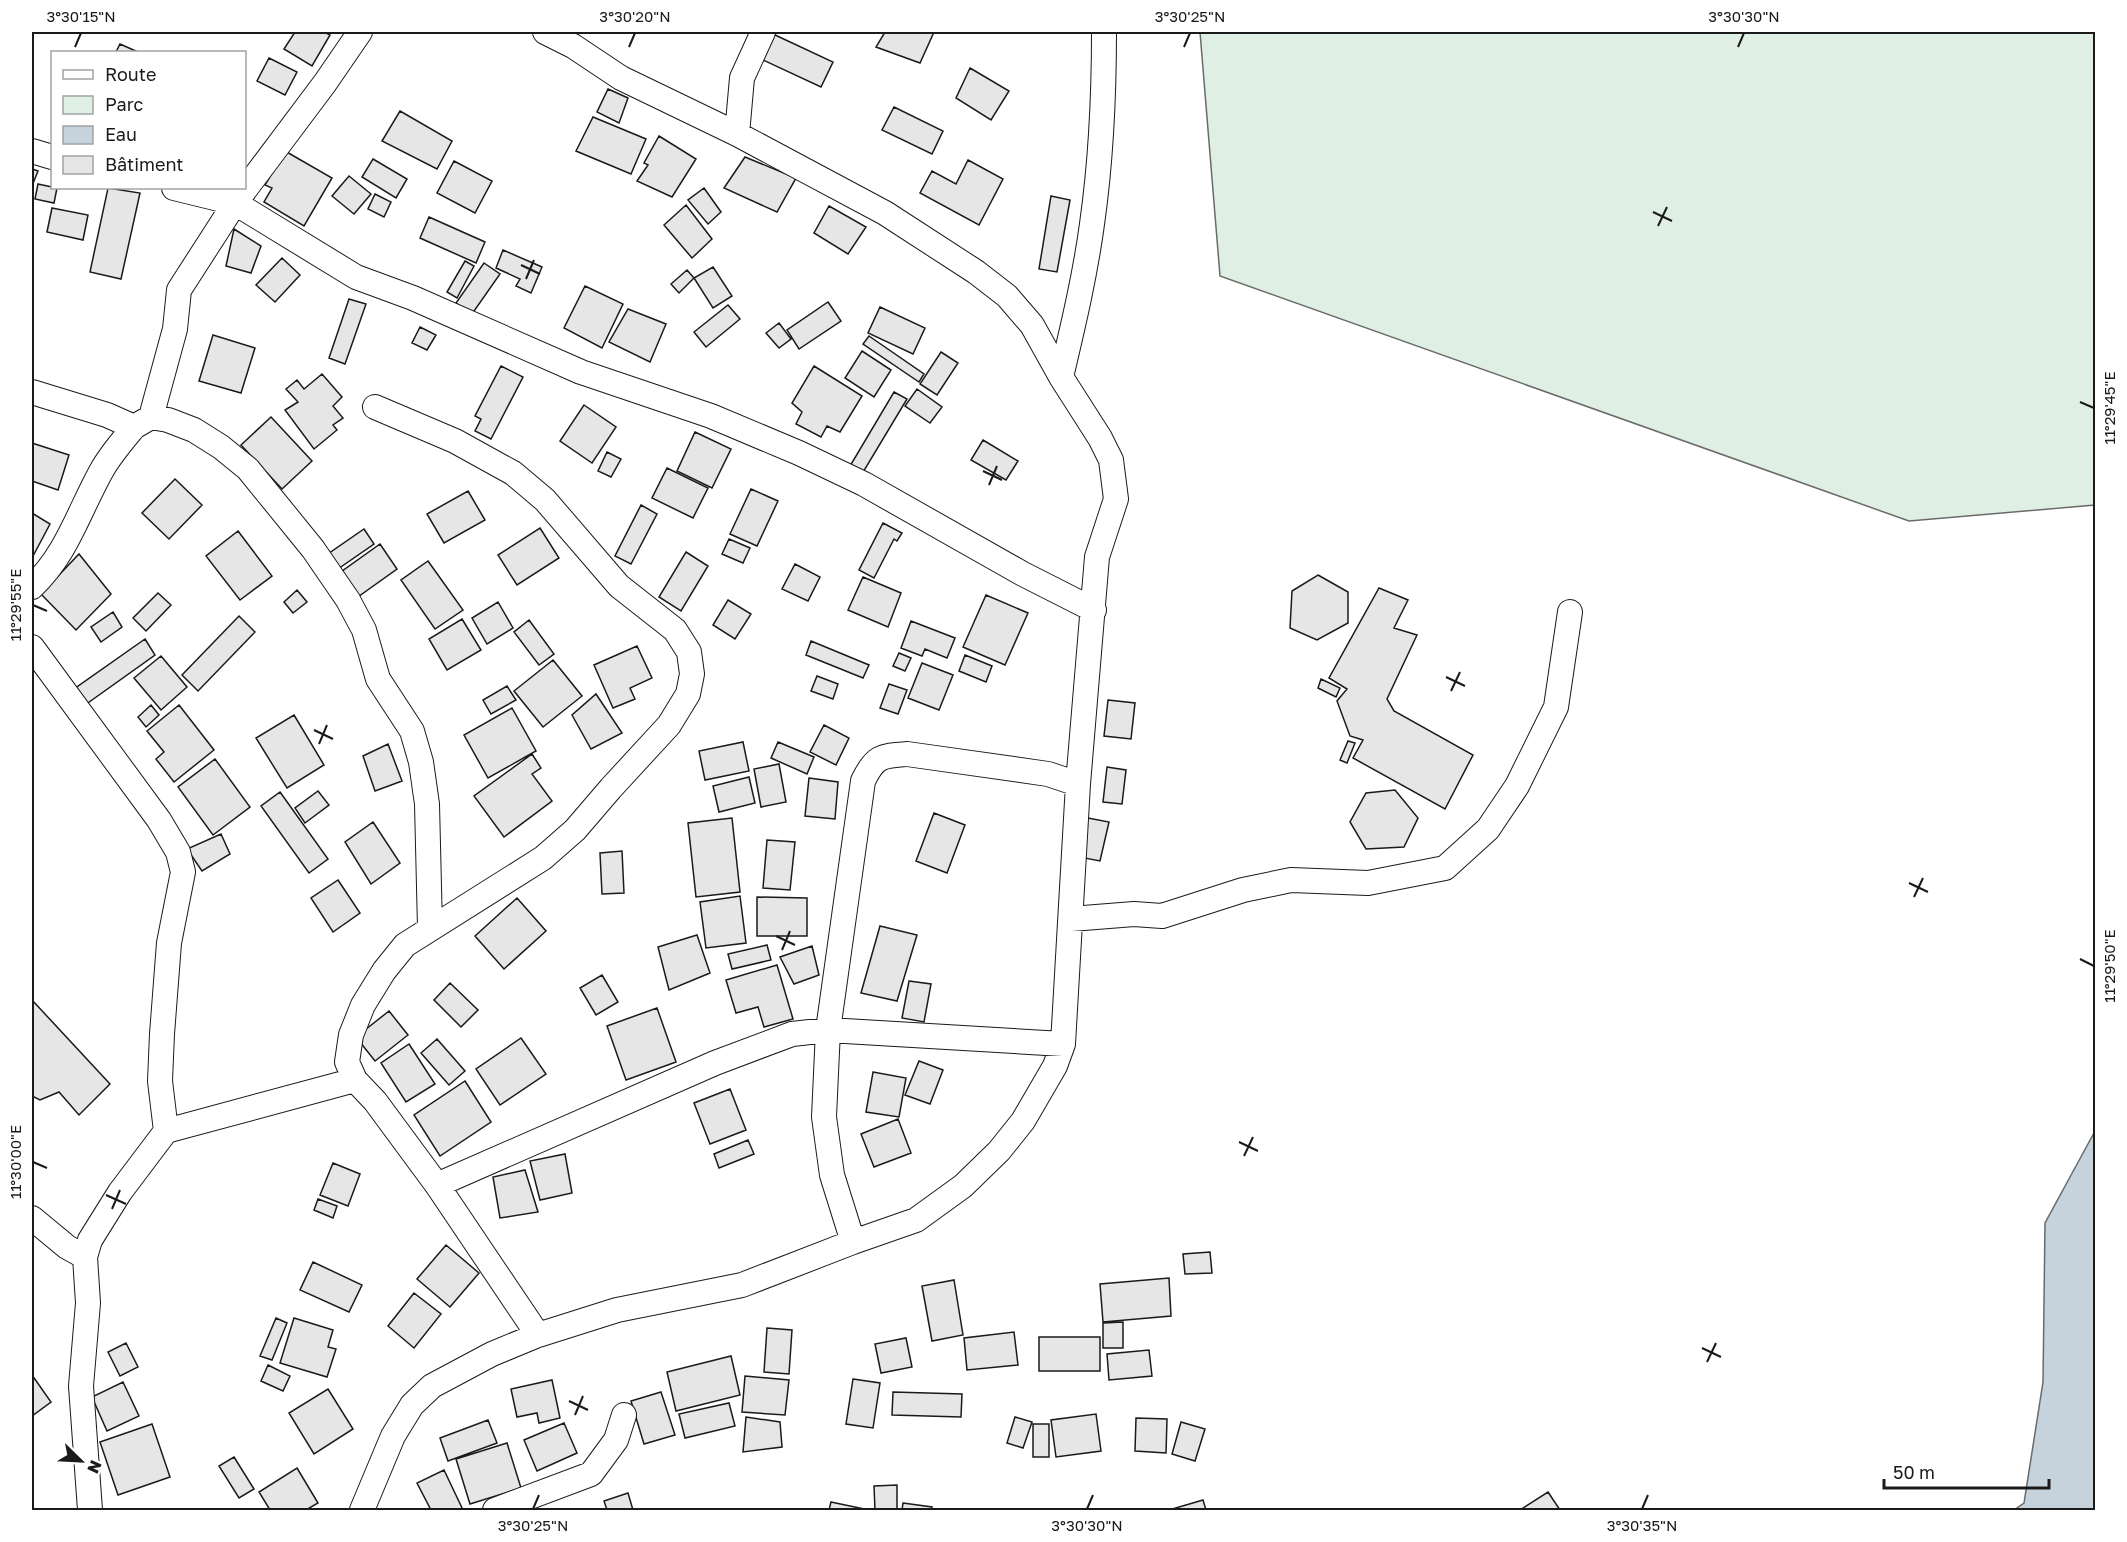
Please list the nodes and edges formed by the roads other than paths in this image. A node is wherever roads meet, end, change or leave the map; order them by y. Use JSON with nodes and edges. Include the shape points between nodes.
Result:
{"nodes":[{"id":1,"x":360,"y":32,"type":"edge"},
{"id":2,"x":545,"y":32,"type":"edge"},
{"id":3,"x":764,"y":32,"type":"edge"},
{"id":4,"x":1104,"y":32,"type":"edge"},
{"id":5,"x":574,"y":39,"type":"edge"},
{"id":6,"x":737,"y":134,"type":"junction"},
{"id":7,"x":32,"y":151,"type":"edge"},
{"id":8,"x":51,"y":157,"type":"edge"},
{"id":9,"x":246,"y":188,"type":"edge"},
{"id":10,"x":178,"y":189,"type":"edge"},
{"id":11,"x":246,"y":189,"type":"edge"},
{"id":12,"x":235,"y":203,"type":"junction"},
{"id":13,"x":1061,"y":377,"type":"junction"},
{"id":14,"x":32,"y":392,"type":"edge"},
{"id":15,"x":375,"y":407,"type":"dead end"},
{"id":16,"x":143,"y":422,"type":"junction"},
{"id":17,"x":32,"y":586,"type":"edge"},
{"id":18,"x":1095,"y":610,"type":"junction"},
{"id":19,"x":1570,"y":612,"type":"dead end"},
{"id":20,"x":32,"y":647,"type":"edge"},
{"id":21,"x":1078,"y":784,"type":"junction"},
{"id":22,"x":1071,"y":919,"type":"junction"},
{"id":23,"x":430,"y":928,"type":"junction"},
{"id":24,"x":828,"y":1030,"type":"junction"},
{"id":25,"x":1063,"y":1044,"type":"junction"},
{"id":26,"x":355,"y":1080,"type":"junction"},
{"id":27,"x":166,"y":1131,"type":"junction"},
{"id":28,"x":437,"y":1185,"type":"junction"},
{"id":29,"x":32,"y":1218,"type":"edge"},
{"id":30,"x":853,"y":1242,"type":"junction"},
{"id":31,"x":85,"y":1257,"type":"junction"},
{"id":32,"x":538,"y":1335,"type":"junction"},
{"id":33,"x":624,"y":1415,"type":"dead end"},
{"id":34,"x":90,"y":1510,"type":"edge"},
{"id":35,"x":362,"y":1510,"type":"edge"},
{"id":36,"x":495,"y":1510,"type":"edge"}],
"edges":[{"from":1,"to":9,"type":"street"},
{"from":2,"to":5,"type":"street"},
{"from":3,"to":6,"type":"street","via":[[742,78]]},
{"from":4,"to":13,"type":"street","via":[[1104,88],[1092,223]]},
{"from":5,"to":6,"type":"street","via":[[621,78]]},
{"from":6,"to":13,"type":"street","via":[[885,213],[984,278],[1007,296],[1032,325]]},
{"from":7,"to":8,"type":"street"},
{"from":10,"to":12,"type":"street"},
{"from":11,"to":12,"type":"street"},
{"from":12,"to":16,"type":"street","via":[[179,290],[175,329]]},
{"from":12,"to":18,"type":"street","via":[[356,277],[581,372],[711,416],[799,453],[864,484]]},
{"from":13,"to":18,"type":"street","via":[[1111,460],[1116,499],[1097,558]]},
{"from":14,"to":16,"type":"street"},
{"from":15,"to":23,"type":"street","via":[[456,441],[513,473],[545,500],[619,586],[675,630],[689,652],[692,674],[688,694],[669,725],[575,830],[543,858]]},
{"from":16,"to":17,"type":"street","via":[[103,469],[66,544],[48,572]]},
{"from":16,"to":23,"type":"street","via":[[168,420],[194,430],[248,469],[313,549],[348,600],[364,630],[378,679],[412,731],[421,762],[427,804]]},
{"from":18,"to":21,"type":"street"},
{"from":19,"to":22,"type":"street","via":[[1556,707],[1522,776],[1488,829],[1445,868],[1368,882],[1291,880],[1243,890],[1161,916]]},
{"from":20,"to":27,"type":"street","via":[[159,820],[181,862],[183,872],[170,944],[162,1034],[160,1081]]},
{"from":21,"to":22,"type":"street"},
{"from":21,"to":24,"type":"street","via":[[1048,774],[907,754],[871,763],[863,781]]},
{"from":22,"to":25,"type":"street"},
{"from":23,"to":26,"type":"street","via":[[405,945],[363,1005],[351,1035],[347,1062]]},
{"from":24,"to":25,"type":"street"},
{"from":24,"to":28,"type":"street","via":[[792,1035],[715,1063]]},
{"from":24,"to":30,"type":"street","via":[[824,1117],[832,1175]]},
{"from":25,"to":30,"type":"street","via":[[1023,1121],[963,1186],[916,1220]]},
{"from":26,"to":27,"type":"street"},
{"from":26,"to":28,"type":"street"},
{"from":27,"to":31,"type":"street","via":[[120,1192],[90,1240]]},
{"from":28,"to":32,"type":"street"},
{"from":29,"to":31,"type":"street"},
{"from":30,"to":32,"type":"street","via":[[742,1286],[617,1310]]},
{"from":31,"to":34,"type":"street","via":[[88,1303],[81,1386]]},
{"from":32,"to":35,"type":"street","via":[[432,1386],[412,1405],[393,1436]]},
{"from":33,"to":36,"type":"street","via":[[616,1440],[591,1474]]}]}
